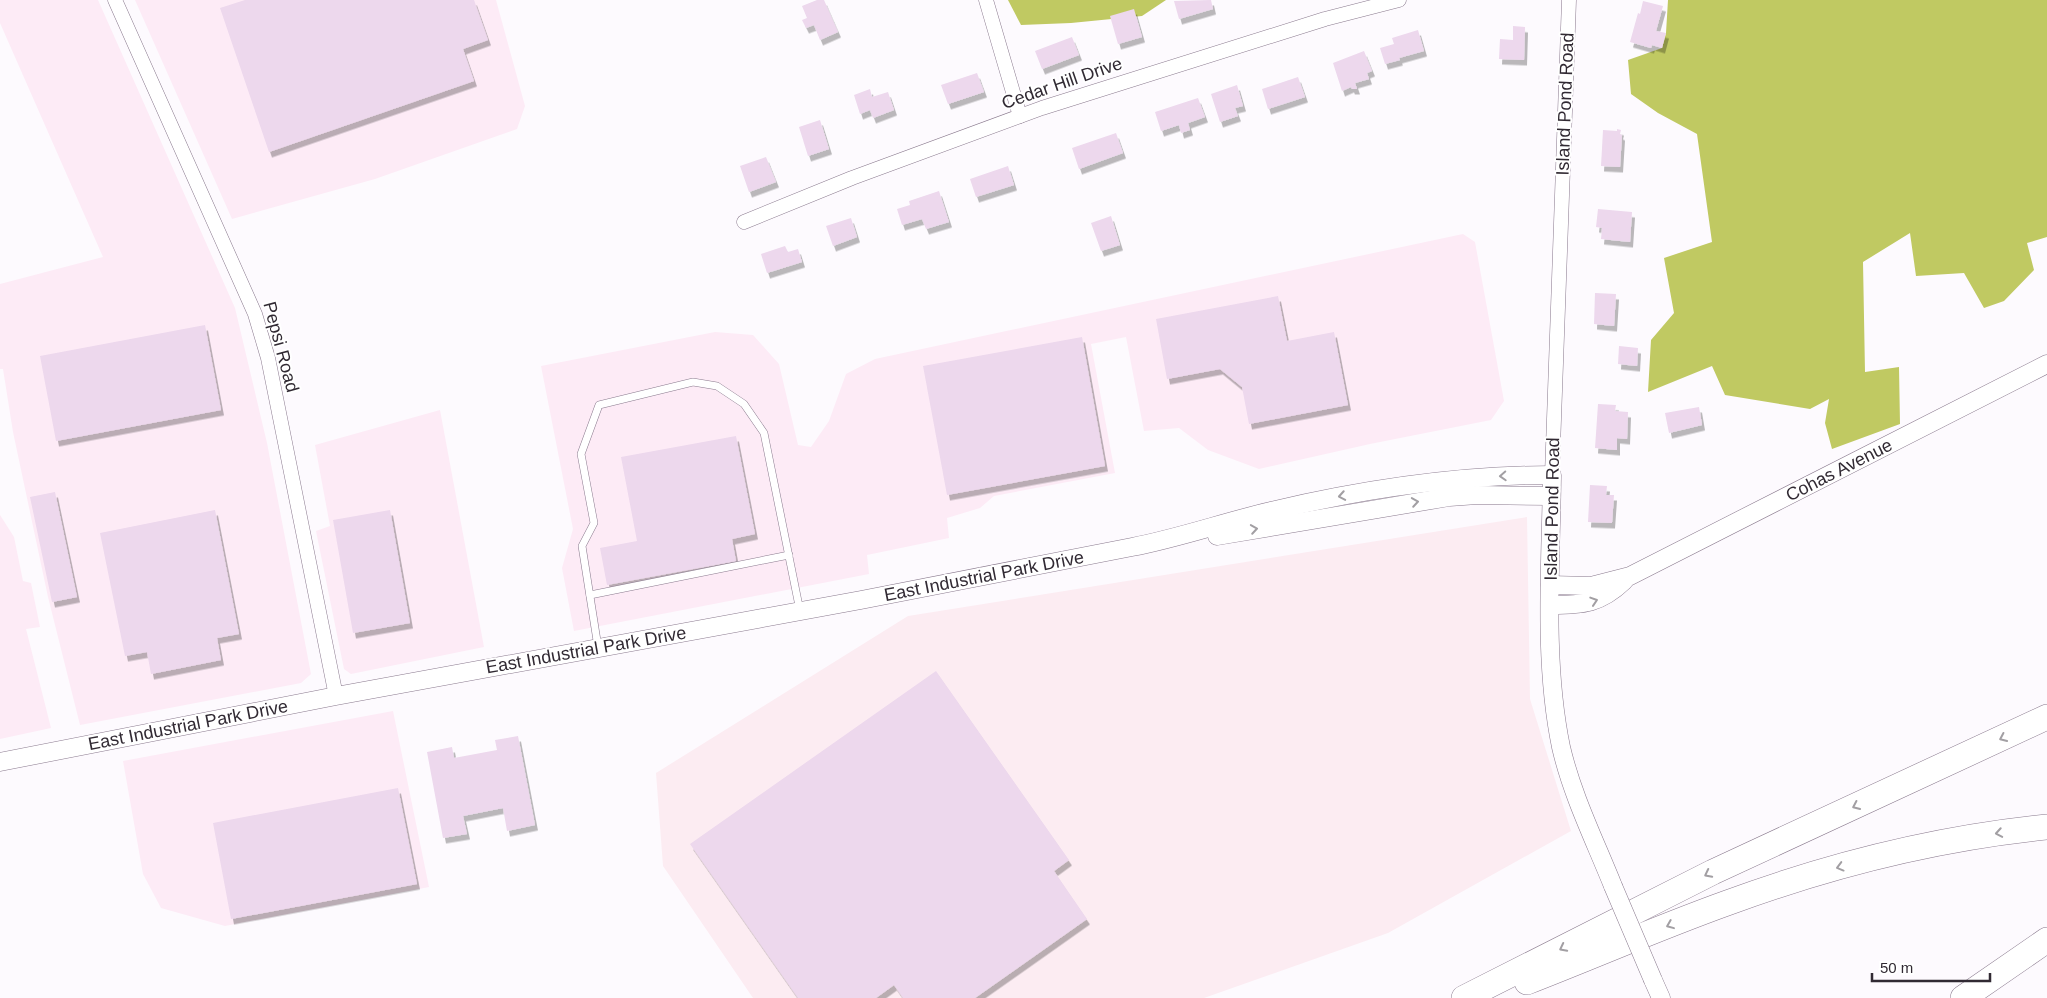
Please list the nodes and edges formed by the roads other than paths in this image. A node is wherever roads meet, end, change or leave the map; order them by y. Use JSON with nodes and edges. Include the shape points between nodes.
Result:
{"nodes":[{"id":1,"x":114,"y":0,"type":"edge"},
{"id":2,"x":986,"y":0,"type":"edge"},
{"id":3,"x":1399,"y":0,"type":"edge"},
{"id":4,"x":1569,"y":0,"type":"edge"},
{"id":5,"x":1020,"y":116,"type":"junction"},
{"id":6,"x":744,"y":222,"type":"dead end"},
{"id":7,"x":2047,"y":364,"type":"edge"},
{"id":8,"x":1552,"y":475,"type":"junction"},
{"id":9,"x":1551,"y":496,"type":"junction"},
{"id":10,"x":1171,"y":539,"type":"junction"},
{"id":11,"x":789,"y":555,"type":"junction"},
{"id":12,"x":1630,"y":576,"type":"junction"},
{"id":13,"x":1550,"y":585,"type":"junction"},
{"id":14,"x":590,"y":595,"type":"junction"},
{"id":15,"x":1551,"y":605,"type":"junction"},
{"id":16,"x":800,"y":611,"type":"junction"},
{"id":17,"x":599,"y":648,"type":"junction"},
{"id":18,"x":336,"y":696,"type":"junction"},
{"id":19,"x":2047,"y":717,"type":"edge"},
{"id":20,"x":0,"y":762,"type":"edge"},
{"id":21,"x":2047,"y":827,"type":"edge"},
{"id":22,"x":2047,"y":940,"type":"edge"},
{"id":23,"x":1464,"y":998,"type":"edge"},
{"id":24,"x":1487,"y":998,"type":"edge"},
{"id":25,"x":1662,"y":998,"type":"edge"},
{"id":26,"x":1963,"y":998,"type":"edge"}],
"edges":[{"from":1,"to":18,"type":"street","name":"Pepsi Road","via":[[255,314],[268,358]]},
{"from":2,"to":5,"type":"street"},
{"from":3,"to":5,"type":"street","name":"Cedar Hill Drive","via":[[1325,19]]},
{"from":4,"to":8,"type":"street","name":"Island Pond Road"},
{"from":5,"to":6,"type":"street","name":"Cedar Hill Drive"},
{"from":7,"to":12,"type":"street","name":"Cohas Avenue"},
{"from":8,"to":9,"type":"street","name":"Island Pond Road"},
{"from":8,"to":10,"type":"street","name":"East Industrial Park Drive","one_way":true,"via":[[1466,478],[1379,489],[1270,511]]},
{"from":10,"to":9,"type":"street","name":"East Industrial Park Drive","one_way":true,"via":[[1205,538],[1449,497]]},
{"from":9,"to":13,"type":"street","name":"Island Pond Road"},
{"from":10,"to":16,"type":"street","name":"East Industrial Park Drive"},
{"from":11,"to":14,"type":"lane"},
{"from":11,"to":14,"type":"lane","via":[[764,433],[744,404],[717,386],[693,382],[599,405],[581,454],[594,523],[582,546]]},
{"from":11,"to":16,"type":"lane"},
{"from":12,"to":13,"type":"street","name":"Cohas Avenue","via":[[1591,586]]},
{"from":15,"to":12,"type":"street","name":"Cohas Avenue","one_way":true,"via":[[1574,605],[1601,599]]},
{"from":13,"to":15,"type":"street","name":"Island Pond Road"},
{"from":14,"to":17,"type":"lane"},
{"from":15,"to":25,"type":"street","name":"Island Pond Road","bridge":true,"via":[[1551,671],[1562,749],[1573,786],[1613,886]]},
{"from":16,"to":17,"type":"street","name":"East Industrial Park Drive"},
{"from":17,"to":18,"type":"street","name":"East Industrial Park Drive"},
{"from":18,"to":20,"type":"street","name":"East Industrial Park Drive"},
{"from":19,"to":23,"type":"highway","one_way":true,"via":[[1714,872]]},
{"from":21,"to":24,"type":"highway","one_way":true,"via":[[1939,843],[1797,879],[1727,903]]},
{"from":22,"to":26,"type":"highway"}]}
